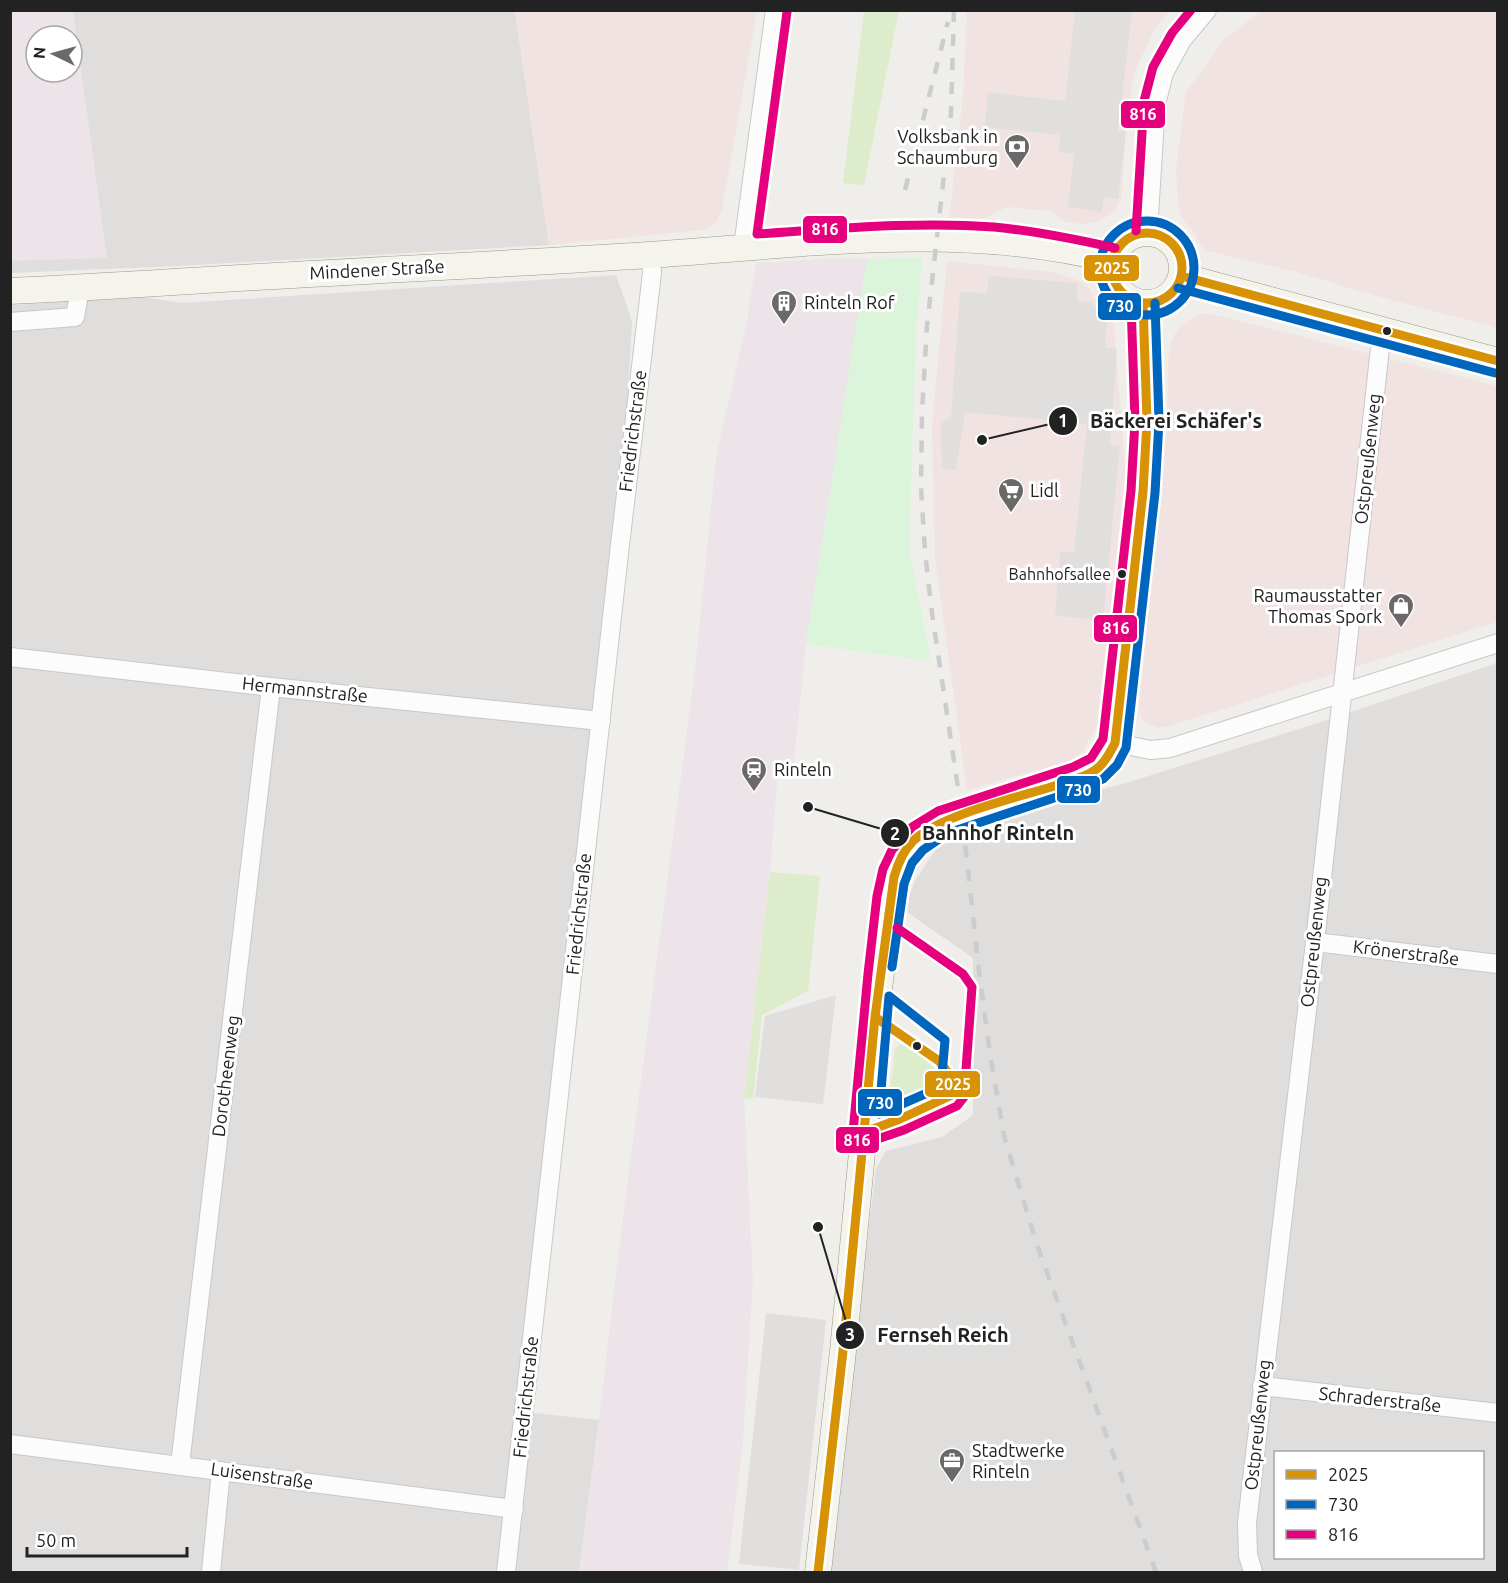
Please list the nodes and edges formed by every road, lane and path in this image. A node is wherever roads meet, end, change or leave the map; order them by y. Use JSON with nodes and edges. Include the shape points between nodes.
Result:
{"nodes":[{"id":1,"x":775,"y":10,"type":"edge"},
{"id":2,"x":1207,"y":10,"type":"edge"},
{"id":3,"x":1148,"y":232,"type":"junction"},
{"id":4,"x":743,"y":247,"type":"junction"},
{"id":5,"x":651,"y":255,"type":"junction"},
{"id":6,"x":1112,"y":260,"type":"junction"},
{"id":7,"x":1181,"y":276,"type":"junction"},
{"id":8,"x":80,"y":288,"type":"junction"},
{"id":9,"x":10,"y":291,"type":"edge"},
{"id":10,"x":1143,"y":303,"type":"junction"},
{"id":11,"x":10,"y":322,"type":"edge"},
{"id":12,"x":1385,"y":330,"type":"junction"},
{"id":13,"x":1497,"y":361,"type":"edge"},
{"id":14,"x":1497,"y":643,"type":"edge"},
{"id":15,"x":10,"y":657,"type":"edge"},
{"id":16,"x":271,"y":687,"type":"junction"},
{"id":17,"x":1341,"y":694,"type":"junction"},
{"id":18,"x":601,"y":720,"type":"junction"},
{"id":19,"x":1115,"y":743,"type":"junction"},
{"id":20,"x":1315,"y":942,"type":"junction"},
{"id":21,"x":1497,"y":964,"type":"edge"},
{"id":22,"x":1262,"y":1386,"type":"junction"},
{"id":23,"x":1497,"y":1413,"type":"edge"},
{"id":24,"x":10,"y":1443,"type":"edge"},
{"id":25,"x":180,"y":1465,"type":"junction"},
{"id":26,"x":221,"y":1471,"type":"junction"},
{"id":27,"x":514,"y":1509,"type":"junction"},
{"id":28,"x":1250,"y":1564,"type":"edge"},
{"id":29,"x":211,"y":1572,"type":"edge"},
{"id":30,"x":506,"y":1572,"type":"edge"},
{"id":31,"x":818,"y":1572,"type":"edge"}],
"edges":[{"from":1,"to":4,"type":"street"},
{"from":2,"to":3,"type":"street","via":[[1182,40],[1164,73],[1155,104]]},
{"from":3,"to":6,"type":"main road","via":[[1125,239]]},
{"from":3,"to":7,"type":"main road","via":[[1175,246],[1180,255]]},
{"from":4,"to":5,"type":"main road","name":"Mindener Straße"},
{"from":4,"to":6,"type":"main road","name":"Mindener Straße","via":[[991,240],[1076,251]]},
{"from":5,"to":8,"type":"main road","name":"Mindener Straße"},
{"from":5,"to":18,"type":"street","name":"Friedrichstraße"},
{"from":6,"to":10,"type":"main road","via":[[1111,272],[1122,293]]},
{"from":7,"to":10,"type":"main road","via":[[1163,299]]},
{"from":7,"to":12,"type":"main road"},
{"from":8,"to":9,"type":"main road","name":"Mindener Straße"},
{"from":8,"to":11,"type":"street","via":[[75,317]]},
{"from":10,"to":19,"type":"main road","via":[[1146,433]]},
{"from":12,"to":13,"type":"main road"},
{"from":12,"to":17,"type":"street","name":"Ostpreußenweg"},
{"from":14,"to":17,"type":"street"},
{"from":15,"to":16,"type":"street","name":"Hermannstraße"},
{"from":16,"to":18,"type":"street","name":"Hermannstraße"},
{"from":16,"to":25,"type":"street","name":"Dorotheenweg"},
{"from":17,"to":19,"type":"street","via":[[1170,748],[1151,750]]},
{"from":17,"to":20,"type":"street","name":"Ostpreußenweg"},
{"from":18,"to":27,"type":"street","name":"Friedrichstraße"},
{"from":19,"to":31,"type":"main road","via":[[1098,768],[927,830],[900,858],[875,1017]]},
{"from":20,"to":21,"type":"street","name":"Krönerstraße"},
{"from":20,"to":22,"type":"street","name":"Ostpreußenweg"},
{"from":22,"to":23,"type":"street","name":"Schraderstraße"},
{"from":22,"to":28,"type":"street","name":"Ostpreußenweg","via":[[1247,1523]]},
{"from":24,"to":25,"type":"street","name":"Luisenstraße"},
{"from":25,"to":26,"type":"street","name":"Luisenstraße"},
{"from":26,"to":27,"type":"street","name":"Luisenstraße"},
{"from":26,"to":29,"type":"street"},
{"from":27,"to":30,"type":"street","name":"Friedrichstraße"}]}
